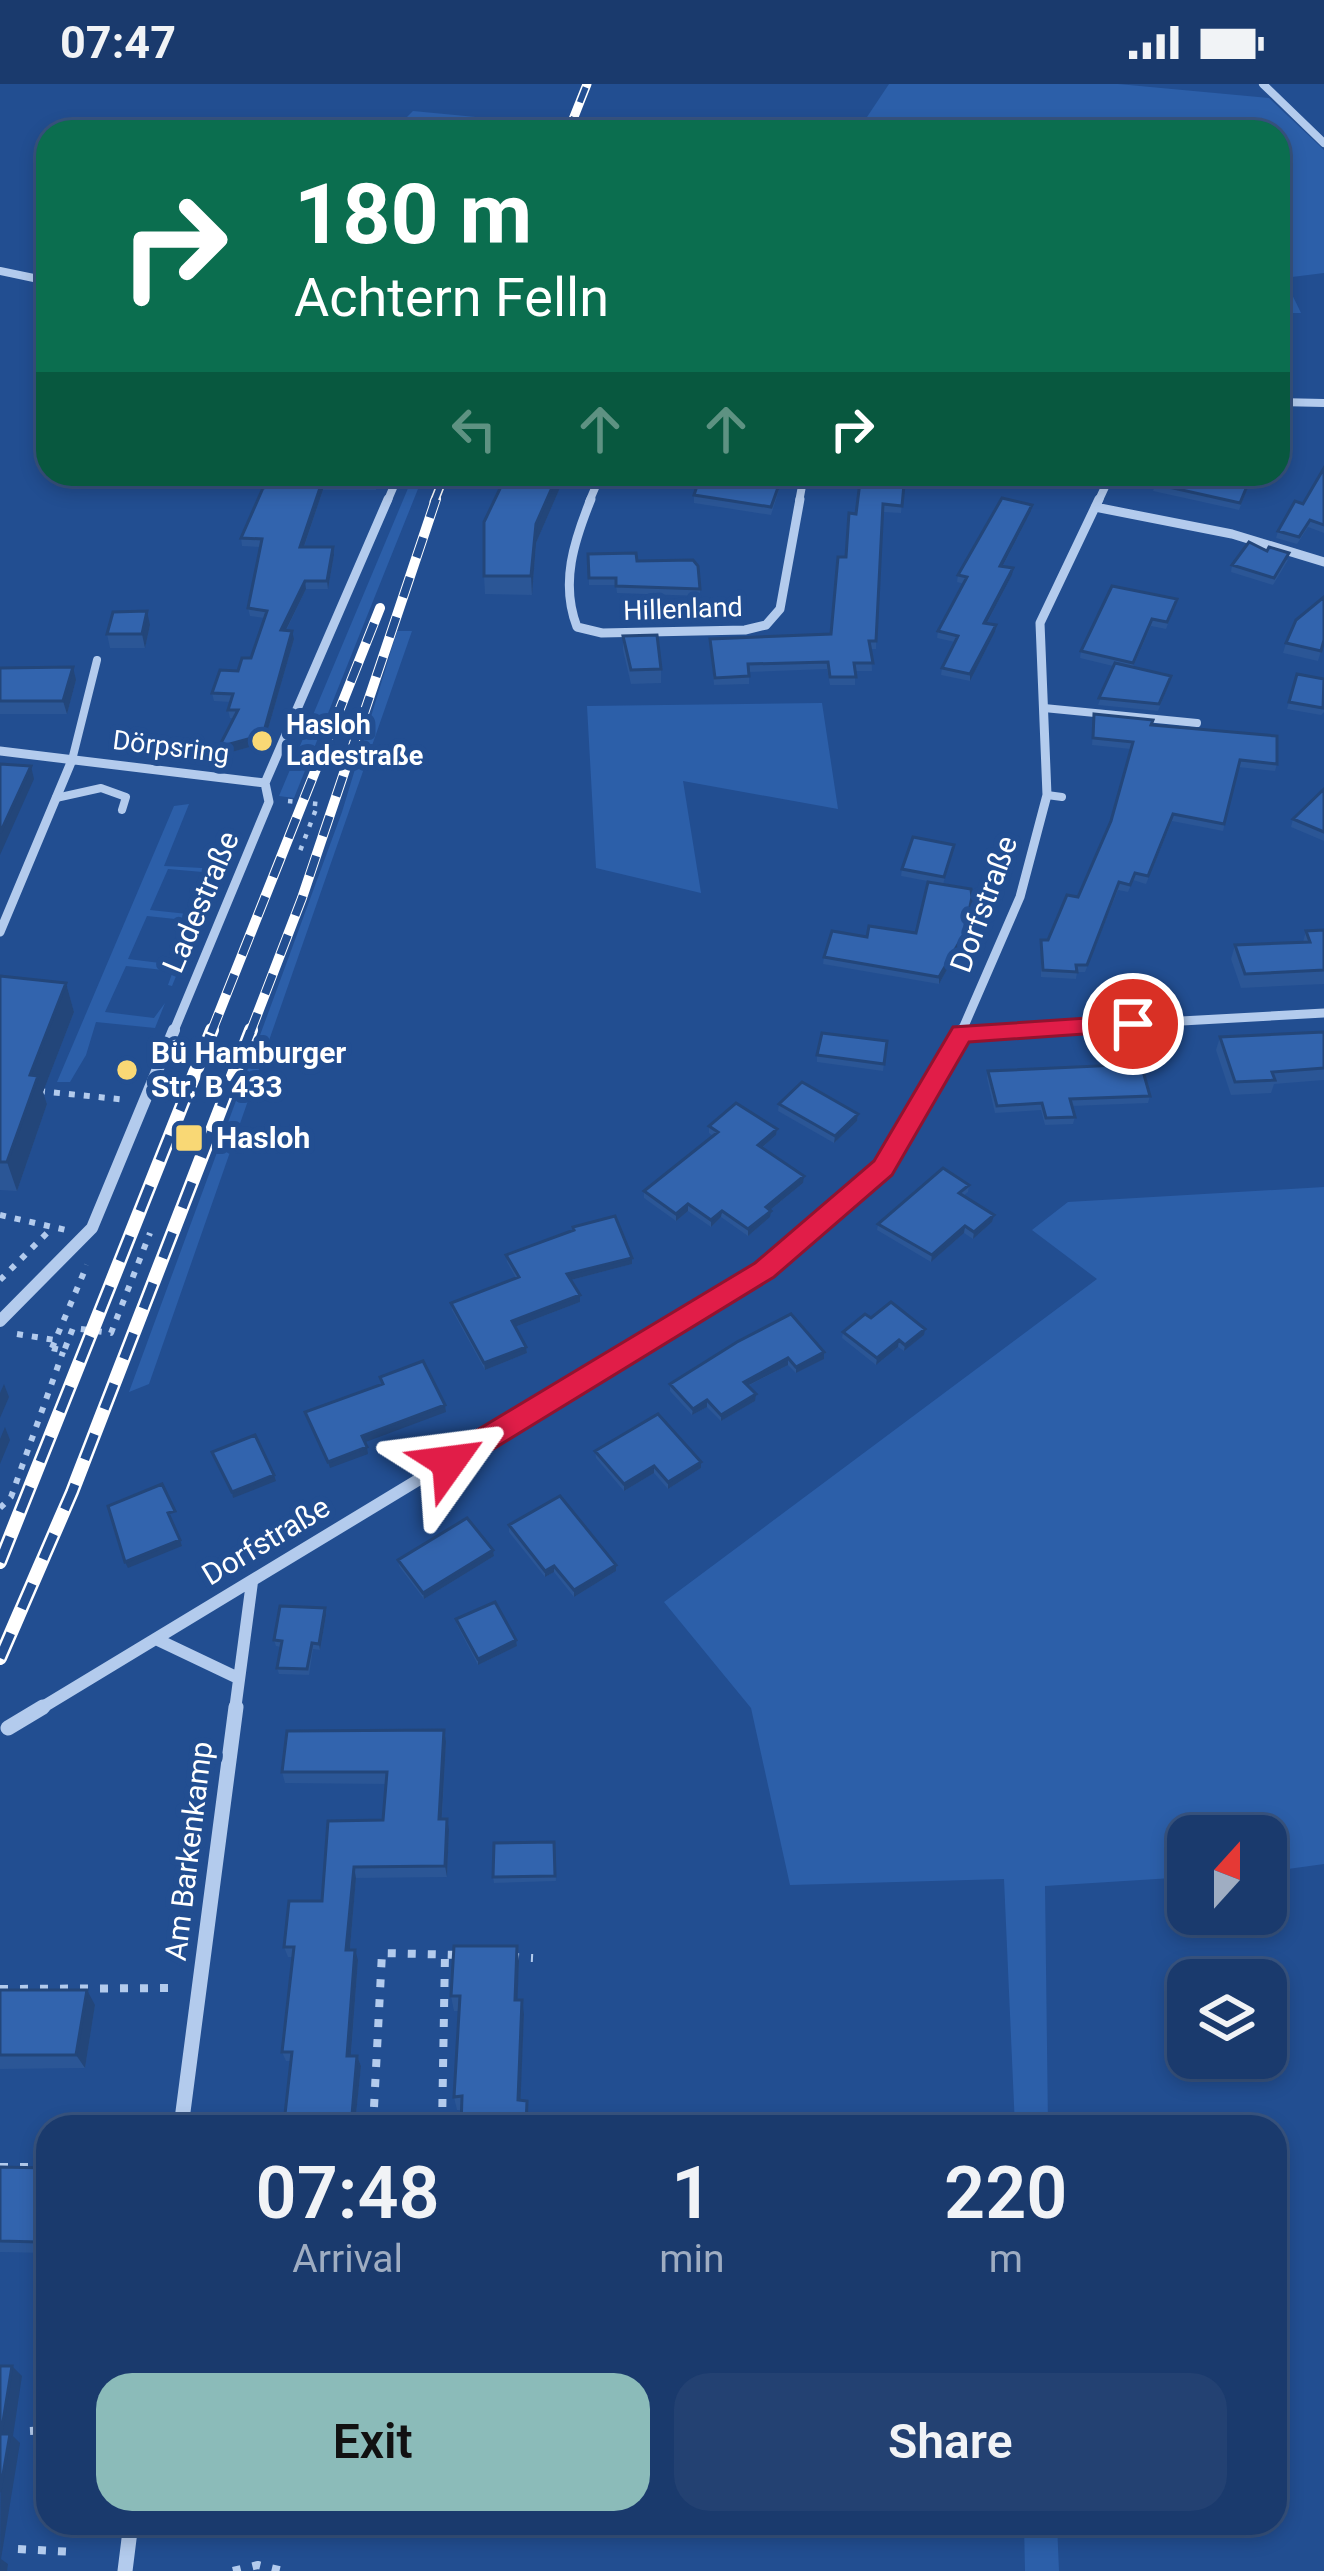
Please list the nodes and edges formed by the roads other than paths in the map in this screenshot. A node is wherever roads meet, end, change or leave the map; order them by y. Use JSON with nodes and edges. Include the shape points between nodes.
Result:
{"nodes":[{"id":1,"x":1262,"y":84,"type":"edge"},
{"id":2,"x":1324,"y":143,"type":"edge"},
{"id":3,"x":0,"y":271,"type":"edge"},
{"id":4,"x":36,"y":278,"type":"edge"},
{"id":5,"x":1290,"y":402,"type":"edge"},
{"id":6,"x":1324,"y":403,"type":"edge"},
{"id":7,"x":394,"y":486,"type":"edge"},
{"id":8,"x":596,"y":486,"type":"edge"},
{"id":9,"x":802,"y":486,"type":"edge"},
{"id":10,"x":1105,"y":486,"type":"edge"},
{"id":11,"x":1094,"y":507,"type":"junction"},
{"id":12,"x":1324,"y":562,"type":"edge"},
{"id":13,"x":97,"y":660,"type":"dead end"},
{"id":14,"x":1044,"y":708,"type":"junction"},
{"id":15,"x":1197,"y":723,"type":"edge"},
{"id":16,"x":0,"y":751,"type":"edge"},
{"id":17,"x":72,"y":760,"type":"junction"},
{"id":18,"x":265,"y":783,"type":"junction"},
{"id":19,"x":1047,"y":795,"type":"junction"},
{"id":20,"x":1062,"y":797,"type":"dead end"},
{"id":21,"x":56,"y":798,"type":"junction"},
{"id":22,"x":122,"y":810,"type":"dead end"},
{"id":23,"x":5,"y":909,"type":"edge"},
{"id":24,"x":0,"y":932,"type":"edge"},
{"id":25,"x":1324,"y":1013,"type":"edge"},
{"id":26,"x":961,"y":1034,"type":"junction"},
{"id":27,"x":0,"y":1321,"type":"edge"},
{"id":28,"x":252,"y":1582,"type":"junction"},
{"id":29,"x":157,"y":1639,"type":"junction"},
{"id":30,"x":238,"y":1678,"type":"junction"},
{"id":31,"x":8,"y":1727,"type":"dead end"},
{"id":32,"x":183,"y":2115,"type":"edge"},
{"id":33,"x":130,"y":2535,"type":"edge"},
{"id":34,"x":125,"y":2571,"type":"edge"}],
"edges":[{"from":1,"to":2,"type":"street"},
{"from":3,"to":4,"type":"street"},
{"from":5,"to":6,"type":"street"},
{"from":7,"to":18,"type":"street","name":"Ladestraße"},
{"from":8,"to":9,"type":"street","name":"Hillenland","via":[[572,544],[569,609],[577,627],[602,633],[766,625],[780,609]]},
{"from":10,"to":11,"type":"street","name":"Dorfstraße"},
{"from":11,"to":12,"type":"street"},
{"from":11,"to":14,"type":"street","name":"Dorfstraße","via":[[1040,623]]},
{"from":13,"to":17,"type":"lane"},
{"from":14,"to":15,"type":"lane"},
{"from":14,"to":19,"type":"street","name":"Dorfstraße"},
{"from":16,"to":17,"type":"street","name":"Dörpsring"},
{"from":17,"to":18,"type":"street","name":"Dörpsring"},
{"from":17,"to":21,"type":"street","name":"Dörpsring"},
{"from":18,"to":27,"type":"street","name":"Ladestraße","via":[[269,802],[88,1235]]},
{"from":19,"to":20,"type":"lane"},
{"from":19,"to":26,"type":"street","name":"Dorfstraße","via":[[1020,897]]},
{"from":21,"to":22,"type":"lane","via":[[115,789],[126,797]]},
{"from":21,"to":23,"type":"street","name":"Dörpsring"},
{"from":23,"to":24,"type":"street","name":"Dörpsring"},
{"from":25,"to":26,"type":"street"},
{"from":26,"to":28,"type":"street","name":"Dorfstraße","via":[[883,1168],[765,1270]]},
{"from":28,"to":29,"type":"street","name":"Dorfstraße"},
{"from":28,"to":30,"type":"street","name":"Am Barkenkamp"},
{"from":29,"to":30,"type":"street"},
{"from":29,"to":31,"type":"street","name":"Dorfstraße"},
{"from":30,"to":32,"type":"street","name":"Am Barkenkamp"},
{"from":33,"to":34,"type":"street"}]}
